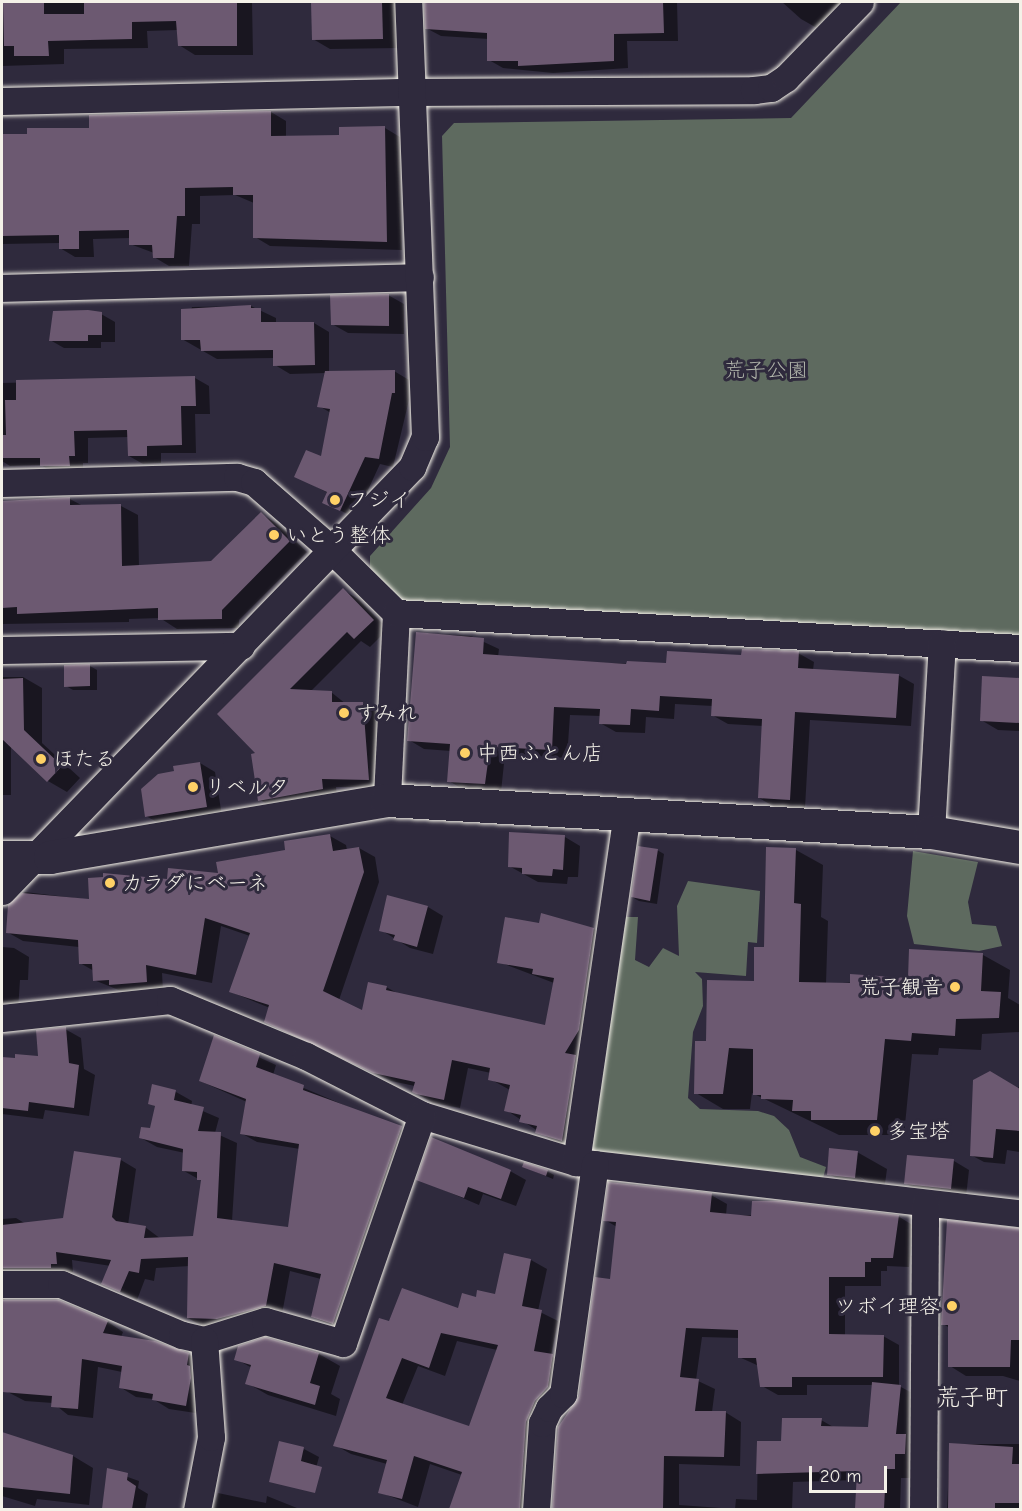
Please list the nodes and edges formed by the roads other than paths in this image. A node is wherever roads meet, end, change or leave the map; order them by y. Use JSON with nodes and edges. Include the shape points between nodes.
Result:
{"nodes":[{"id":1,"x":408,"y":2,"type":"edge"},
{"id":2,"x":860,"y":2,"type":"edge"},
{"id":3,"x":411,"y":92,"type":"junction"},
{"id":4,"x":2,"y":101,"type":"edge"},
{"id":5,"x":420,"y":277,"type":"junction"},
{"id":6,"x":2,"y":288,"type":"edge"},
{"id":7,"x":2,"y":483,"type":"edge"},
{"id":8,"x":333,"y":551,"type":"junction"},
{"id":9,"x":396,"y":613,"type":"junction"},
{"id":10,"x":942,"y":643,"type":"junction"},
{"id":11,"x":241,"y":646,"type":"junction"},
{"id":12,"x":1020,"y":648,"type":"edge"},
{"id":13,"x":2,"y":650,"type":"edge"},
{"id":14,"x":387,"y":800,"type":"junction"},
{"id":15,"x":627,"y":814,"type":"junction"},
{"id":16,"x":931,"y":831,"type":"junction"},
{"id":17,"x":1020,"y":847,"type":"edge"},
{"id":18,"x":17,"y":857,"type":"edge"},
{"id":19,"x":2,"y":891,"type":"edge"},
{"id":20,"x":2,"y":1018,"type":"edge"},
{"id":21,"x":422,"y":1115,"type":"junction"},
{"id":22,"x":585,"y":1163,"type":"junction"},
{"id":23,"x":925,"y":1204,"type":"junction"},
{"id":24,"x":1020,"y":1213,"type":"edge"},
{"id":25,"x":2,"y":1284,"type":"edge"},
{"id":26,"x":204,"y":1340,"type":"junction"},
{"id":27,"x":197,"y":1509,"type":"edge"},
{"id":28,"x":536,"y":1509,"type":"edge"},
{"id":29,"x":923,"y":1509,"type":"edge"}],
"edges":[{"from":1,"to":3,"type":"street"},
{"from":2,"to":3,"type":"street","via":[[786,78],[771,88]]},
{"from":3,"to":4,"type":"street"},
{"from":3,"to":5,"type":"street"},
{"from":5,"to":6,"type":"street"},
{"from":5,"to":8,"type":"street","via":[[425,437],[412,467]]},
{"from":7,"to":8,"type":"street","via":[[237,477],[254,482]]},
{"from":8,"to":9,"type":"street"},
{"from":8,"to":11,"type":"street"},
{"from":9,"to":10,"type":"street"},
{"from":9,"to":14,"type":"street"},
{"from":10,"to":12,"type":"street"},
{"from":10,"to":16,"type":"street"},
{"from":11,"to":13,"type":"street"},
{"from":11,"to":18,"type":"street"},
{"from":14,"to":15,"type":"street"},
{"from":14,"to":18,"type":"street"},
{"from":15,"to":16,"type":"street"},
{"from":15,"to":22,"type":"street"},
{"from":16,"to":17,"type":"street"},
{"from":18,"to":19,"type":"street"},
{"from":20,"to":21,"type":"street","via":[[170,999],[306,1056]]},
{"from":21,"to":22,"type":"street"},
{"from":21,"to":26,"type":"street","via":[[342,1343],[265,1321]]},
{"from":22,"to":23,"type":"street"},
{"from":22,"to":28,"type":"street","via":[[562,1394],[549,1408],[543,1423]]},
{"from":23,"to":24,"type":"street"},
{"from":23,"to":29,"type":"street"},
{"from":25,"to":26,"type":"street","via":[[61,1284],[182,1335]]},
{"from":26,"to":27,"type":"street","via":[[211,1437]]}]}
